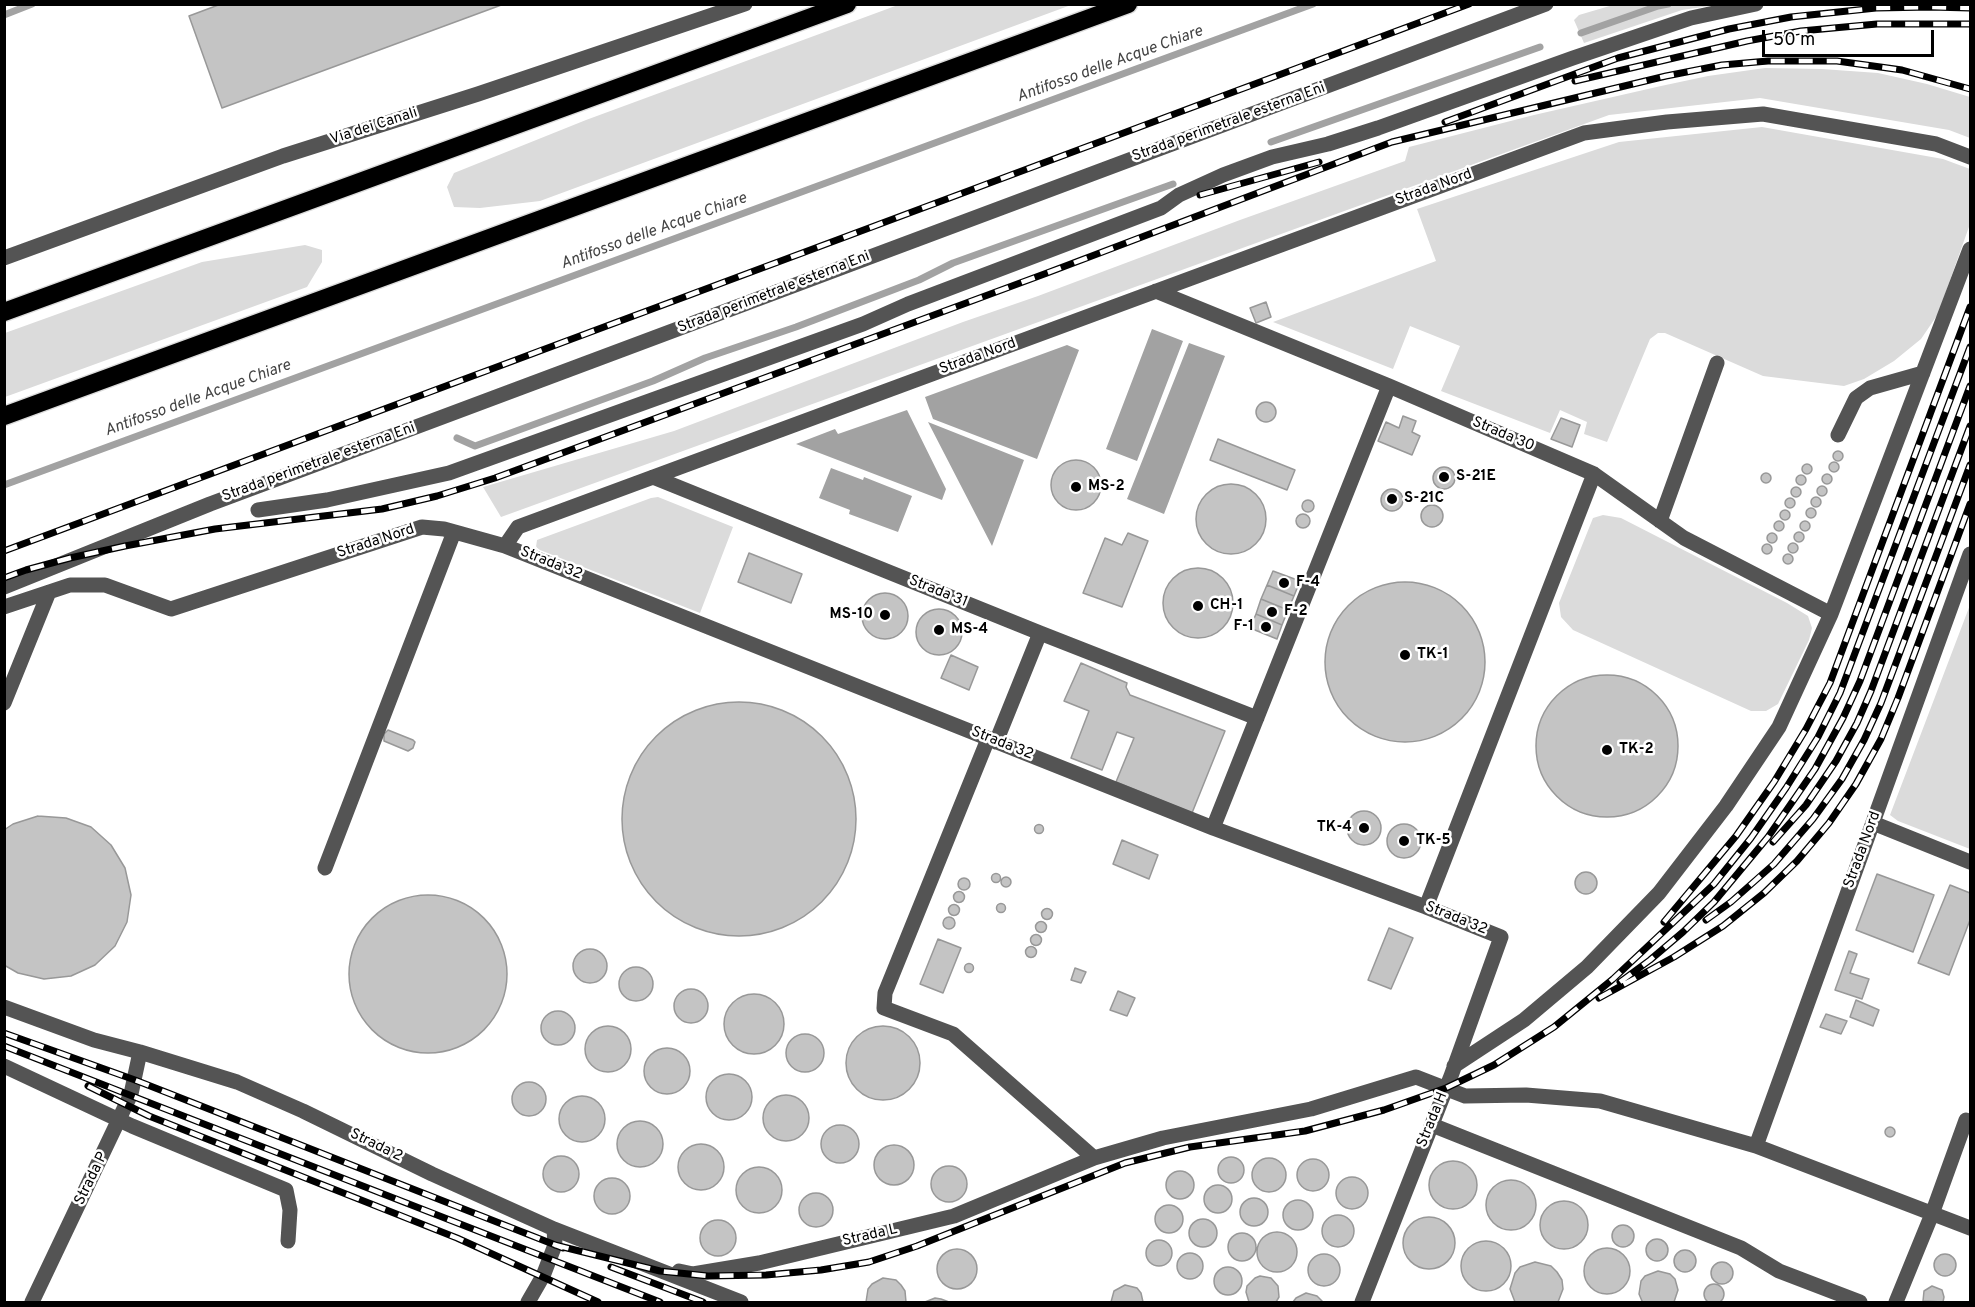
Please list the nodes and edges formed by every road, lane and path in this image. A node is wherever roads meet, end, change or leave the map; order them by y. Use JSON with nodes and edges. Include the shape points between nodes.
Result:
{"nodes":[{"id":1,"x":745,"y":4,"type":"edge"},
{"id":2,"x":847,"y":4,"type":"edge"},
{"id":3,"x":1128,"y":4,"type":"edge"},
{"id":4,"x":1546,"y":4,"type":"edge"},
{"id":5,"x":1756,"y":4,"type":"edge"},
{"id":6,"x":1971,"y":157,"type":"edge"},
{"id":7,"x":1971,"y":249,"type":"edge"},
{"id":8,"x":4,"y":258,"type":"edge"},
{"id":9,"x":1156,"y":291,"type":"junction"},
{"id":10,"x":4,"y":312,"type":"edge"},
{"id":11,"x":1717,"y":363,"type":"dead end"},
{"id":12,"x":1923,"y":373,"type":"junction"},
{"id":13,"x":1389,"y":386,"type":"junction"},
{"id":14,"x":4,"y":416,"type":"edge"},
{"id":15,"x":1838,"y":435,"type":"dead end"},
{"id":16,"x":1594,"y":474,"type":"junction"},
{"id":17,"x":653,"y":477,"type":"junction"},
{"id":18,"x":258,"y":510,"type":"dead end"},
{"id":19,"x":1660,"y":521,"type":"junction"},
{"id":20,"x":454,"y":532,"type":"junction"},
{"id":21,"x":506,"y":546,"type":"junction"},
{"id":22,"x":1971,"y":554,"type":"edge"},
{"id":23,"x":4,"y":586,"type":"edge"},
{"id":24,"x":49,"y":592,"type":"junction"},
{"id":25,"x":4,"y":607,"type":"edge"},
{"id":26,"x":1831,"y":614,"type":"junction"},
{"id":27,"x":1040,"y":633,"type":"junction"},
{"id":28,"x":4,"y":703,"type":"edge"},
{"id":29,"x":1257,"y":718,"type":"junction"},
{"id":30,"x":992,"y":740,"type":"junction"},
{"id":31,"x":1873,"y":824,"type":"junction"},
{"id":32,"x":1213,"y":828,"type":"junction"},
{"id":33,"x":1971,"y":862,"type":"edge"},
{"id":34,"x":325,"y":868,"type":"dead end"},
{"id":35,"x":1426,"y":907,"type":"junction"},
{"id":36,"x":1501,"y":937,"type":"joint"},
{"id":37,"x":4,"y":1007,"type":"edge"},
{"id":38,"x":140,"y":1052,"type":"junction"},
{"id":39,"x":4,"y":1066,"type":"edge"},
{"id":40,"x":1454,"y":1066,"type":"junction"},
{"id":41,"x":1446,"y":1088,"type":"junction"},
{"id":42,"x":120,"y":1120,"type":"junction"},
{"id":43,"x":1971,"y":1122,"type":"edge"},
{"id":44,"x":1432,"y":1125,"type":"junction"},
{"id":45,"x":1756,"y":1146,"type":"junction"},
{"id":46,"x":1094,"y":1158,"type":"junction"},
{"id":47,"x":1932,"y":1214,"type":"junction"},
{"id":48,"x":1971,"y":1228,"type":"edge"},
{"id":49,"x":554,"y":1229,"type":"junction"},
{"id":50,"x":288,"y":1241,"type":"dead end"},
{"id":51,"x":638,"y":1263,"type":"junction"},
{"id":52,"x":32,"y":1302,"type":"edge"},
{"id":53,"x":528,"y":1302,"type":"edge"},
{"id":54,"x":741,"y":1302,"type":"edge"},
{"id":55,"x":1362,"y":1302,"type":"edge"},
{"id":56,"x":1860,"y":1302,"type":"edge"},
{"id":57,"x":1896,"y":1302,"type":"edge"}],
"edges":[{"from":1,"to":8,"type":"street","name":"Via dei Canali","via":[[283,156]]},
{"from":2,"to":10,"type":"highway"},
{"from":3,"to":14,"type":"highway"},
{"from":4,"to":23,"type":"street","name":"Strada perimetrale esterna Eni","via":[[210,504]]},
{"from":5,"to":18,"type":"street","via":[[1691,18],[1378,128],[1272,157],[1179,195],[1161,208],[863,324],[449,473],[327,500]]},
{"from":6,"to":9,"type":"street","name":"Strada Nord","via":[[1936,144],[1763,114],[1584,133]]},
{"from":7,"to":12,"type":"street"},
{"from":9,"to":13,"type":"street","name":"Strada 30"},
{"from":9,"to":17,"type":"street","name":"Strada Nord"},
{"from":11,"to":19,"type":"street"},
{"from":12,"to":15,"type":"street","via":[[1870,388],[1856,398]]},
{"from":12,"to":26,"type":"street"},
{"from":13,"to":16,"type":"street","name":"Strada 30"},
{"from":13,"to":29,"type":"street"},
{"from":16,"to":19,"type":"street","name":"Strada 30"},
{"from":16,"to":35,"type":"street"},
{"from":17,"to":21,"type":"street","name":"Strada Nord","via":[[518,527]]},
{"from":17,"to":27,"type":"street","name":"Strada 31"},
{"from":19,"to":26,"type":"street","name":"Strada 30","via":[[1684,538]]},
{"from":20,"to":21,"type":"street","name":"Strada Nord"},
{"from":20,"to":24,"type":"street","name":"Strada Nord","via":[[422,527],[171,609],[105,585],[70,585]]},
{"from":20,"to":34,"type":"street"},
{"from":21,"to":30,"type":"street","name":"Strada 32"},
{"from":22,"to":31,"type":"street","name":"Strada Nord"},
{"from":24,"to":25,"type":"street","name":"Strada Nord"},
{"from":24,"to":28,"type":"street"},
{"from":26,"to":40,"type":"street","via":[[1779,727],[1726,806],[1659,893],[1587,967],[1524,1020]]},
{"from":27,"to":29,"type":"street","name":"Strada 31"},
{"from":27,"to":30,"type":"street"},
{"from":29,"to":32,"type":"street"},
{"from":30,"to":32,"type":"street","name":"Strada 32"},
{"from":30,"to":46,"type":"street","via":[[885,993],[884,1008],[953,1034]]},
{"from":31,"to":33,"type":"street"},
{"from":31,"to":45,"type":"street","name":"Strada Nord"},
{"from":32,"to":35,"type":"street","name":"Strada 32"},
{"from":35,"to":36,"type":"street","name":"Strada 32"},
{"from":36,"to":40,"type":"street","name":"Strada H"},
{"from":37,"to":38,"type":"street","name":"Strada 2","via":[[94,1040]]},
{"from":38,"to":42,"type":"street","name":"Strada P","via":[[131,1094]]},
{"from":38,"to":49,"type":"street","name":"Strada 2","via":[[248,1087]]},
{"from":39,"to":42,"type":"street"},
{"from":40,"to":41,"type":"street","name":"Strada H"},
{"from":41,"to":44,"type":"street","name":"Strada H"},
{"from":41,"to":45,"type":"street","name":"Strada L","via":[[1465,1096],[1526,1095],[1600,1101]]},
{"from":41,"to":46,"type":"street","name":"Strada L","via":[[1416,1077],[1311,1109],[1163,1138]]},
{"from":42,"to":50,"type":"street","via":[[286,1191],[290,1210]]},
{"from":42,"to":52,"type":"street","name":"Strada P"},
{"from":43,"to":47,"type":"street","via":[[1966,1120]]},
{"from":44,"to":55,"type":"street","name":"Strada H"},
{"from":44,"to":56,"type":"street","via":[[1741,1248],[1779,1271]]},
{"from":45,"to":47,"type":"street","name":"Strada L"},
{"from":46,"to":51,"type":"street","name":"Strada L","via":[[954,1216],[759,1263],[693,1274]]},
{"from":47,"to":48,"type":"street","name":"Strada L"},
{"from":47,"to":57,"type":"street"},
{"from":49,"to":51,"type":"street","name":"Strada 2"},
{"from":49,"to":53,"type":"street","via":[[555,1245]]},
{"from":51,"to":54,"type":"street","name":"Strada 2"}]}
